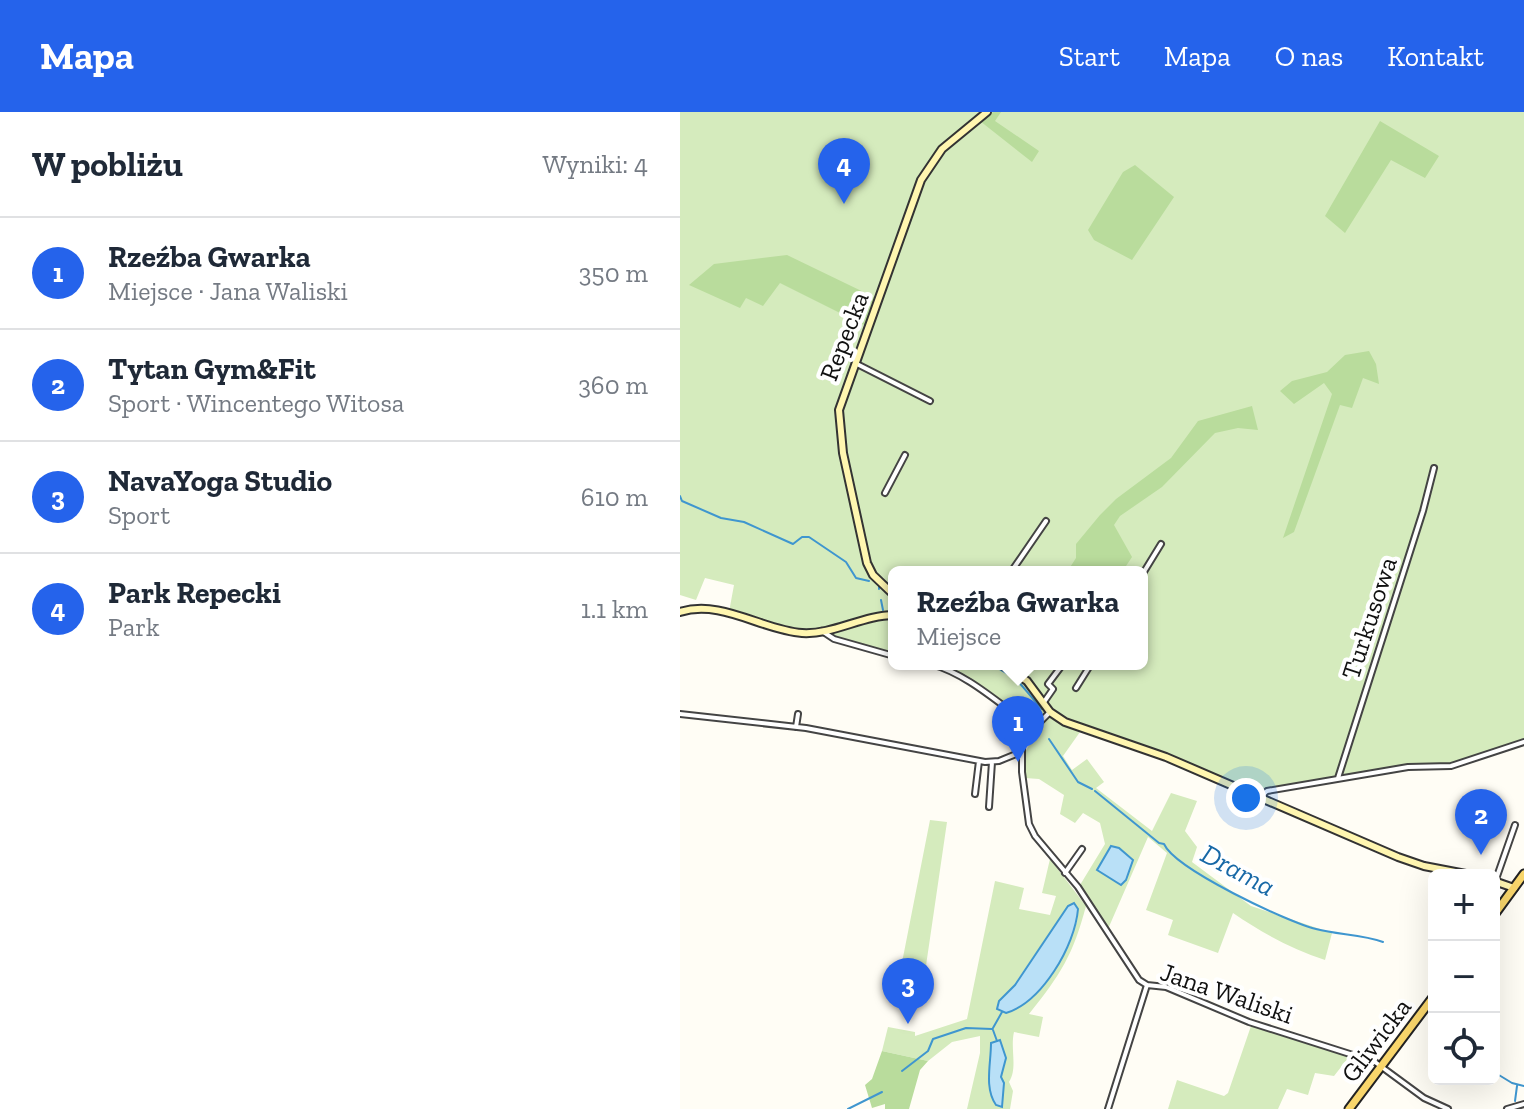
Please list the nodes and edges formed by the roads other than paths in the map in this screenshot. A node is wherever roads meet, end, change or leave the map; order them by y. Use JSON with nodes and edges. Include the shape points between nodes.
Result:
{"nodes":[{"id":1,"x":987,"y":112,"type":"edge"},
{"id":2,"x":855,"y":363,"type":"junction"},
{"id":3,"x":930,"y":401,"type":"dead end"},
{"id":4,"x":905,"y":455,"type":"dead end"},
{"id":5,"x":1434,"y":468,"type":"dead end"},
{"id":6,"x":885,"y":493,"type":"dead end"},
{"id":7,"x":1046,"y":521,"type":"dead end"},
{"id":8,"x":1161,"y":544,"type":"dead end"},
{"id":9,"x":1015,"y":566,"type":"edge"},
{"id":10,"x":1148,"y":566,"type":"edge"},
{"id":11,"x":888,"y":589,"type":"edge"},
{"id":12,"x":680,"y":612,"type":"edge"},
{"id":13,"x":888,"y":616,"type":"edge"},
{"id":14,"x":822,"y":631,"type":"junction"},
{"id":15,"x":888,"y":654,"type":"edge"},
{"id":16,"x":951,"y":670,"type":"edge"},
{"id":17,"x":1010,"y":670,"type":"edge"},
{"id":18,"x":1058,"y":670,"type":"edge"},
{"id":19,"x":1087,"y":670,"type":"edge"},
{"id":20,"x":1076,"y":688,"type":"dead end"},
{"id":21,"x":1044,"y":702,"type":"junction"},
{"id":22,"x":1050,"y":712,"type":"junction"},
{"id":23,"x":680,"y":714,"type":"edge"},
{"id":24,"x":798,"y":714,"type":"dead end"},
{"id":25,"x":796,"y":727,"type":"junction"},
{"id":26,"x":1034,"y":728,"type":"junction"},
{"id":27,"x":1524,"y":742,"type":"edge"},
{"id":28,"x":1021,"y":752,"type":"junction"},
{"id":29,"x":979,"y":761,"type":"junction"},
{"id":30,"x":992,"y":762,"type":"junction"},
{"id":31,"x":1338,"y":778,"type":"junction"},
{"id":32,"x":975,"y":794,"type":"dead end"},
{"id":33,"x":1259,"y":798,"type":"junction"},
{"id":34,"x":989,"y":807,"type":"dead end"},
{"id":35,"x":1515,"y":825,"type":"dead end"},
{"id":36,"x":1082,"y":849,"type":"dead end"},
{"id":37,"x":1444,"y":869,"type":"edge"},
{"id":38,"x":1499,"y":869,"type":"edge"},
{"id":39,"x":1065,"y":873,"type":"junction"},
{"id":40,"x":1524,"y":874,"type":"edge"},
{"id":41,"x":1500,"y":884,"type":"edge"},
{"id":42,"x":1514,"y":888,"type":"junction"},
{"id":43,"x":1500,"y":907,"type":"edge"},
{"id":44,"x":1147,"y":985,"type":"junction"},
{"id":45,"x":1428,"y":1004,"type":"edge"},
{"id":46,"x":1382,"y":1066,"type":"junction"},
{"id":47,"x":1524,"y":1104,"type":"edge"},
{"id":48,"x":1108,"y":1109,"type":"edge"},
{"id":49,"x":1349,"y":1109,"type":"edge"},
{"id":50,"x":1448,"y":1109,"type":"edge"},
{"id":51,"x":1507,"y":1109,"type":"edge"}],
"edges":[{"from":1,"to":2,"type":"street","name":"Repecka","via":[[942,149],[921,180]]},
{"from":2,"to":3,"type":"street"},
{"from":2,"to":11,"type":"street","name":"Repecka","via":[[840,405],[839,431],[868,567]]},
{"from":4,"to":6,"type":"street"},
{"from":5,"to":31,"type":"street","name":"Turkusowa"},
{"from":7,"to":9,"type":"street"},
{"from":8,"to":10,"type":"street"},
{"from":12,"to":14,"type":"street","via":[[711,610],[787,631]]},
{"from":13,"to":14,"type":"street"},
{"from":14,"to":15,"type":"street"},
{"from":16,"to":26,"type":"street"},
{"from":17,"to":21,"type":"street"},
{"from":18,"to":21,"type":"street"},
{"from":19,"to":20,"type":"street"},
{"from":21,"to":22,"type":"street"},
{"from":22,"to":26,"type":"street"},
{"from":22,"to":33,"type":"street"},
{"from":23,"to":25,"type":"street"},
{"from":24,"to":25,"type":"street"},
{"from":25,"to":29,"type":"street"},
{"from":26,"to":28,"type":"street"},
{"from":27,"to":31,"type":"street","via":[[1451,766]]},
{"from":28,"to":30,"type":"street"},
{"from":28,"to":39,"type":"street","name":"Jana Waliski","via":[[1032,830]]},
{"from":29,"to":30,"type":"street"},
{"from":29,"to":32,"type":"street"},
{"from":30,"to":34,"type":"street"},
{"from":31,"to":33,"type":"street","via":[[1267,791]]},
{"from":33,"to":37,"type":"street","via":[[1412,862]]},
{"from":35,"to":38,"type":"street"},
{"from":36,"to":39,"type":"street"},
{"from":39,"to":44,"type":"street","name":"Jana Waliski","via":[[1132,973]]},
{"from":40,"to":42,"type":"main road"},
{"from":41,"to":42,"type":"street"},
{"from":42,"to":43,"type":"main road"},
{"from":44,"to":46,"type":"street","name":"Jana Waliski","via":[[1166,987],[1249,1022]]},
{"from":44,"to":48,"type":"street"},
{"from":45,"to":46,"type":"main road","name":"Gliwicka"},
{"from":46,"to":49,"type":"main road","name":"Gliwicka"},
{"from":46,"to":50,"type":"street","name":"Jana Waliski"},
{"from":47,"to":51,"type":"street"}]}
